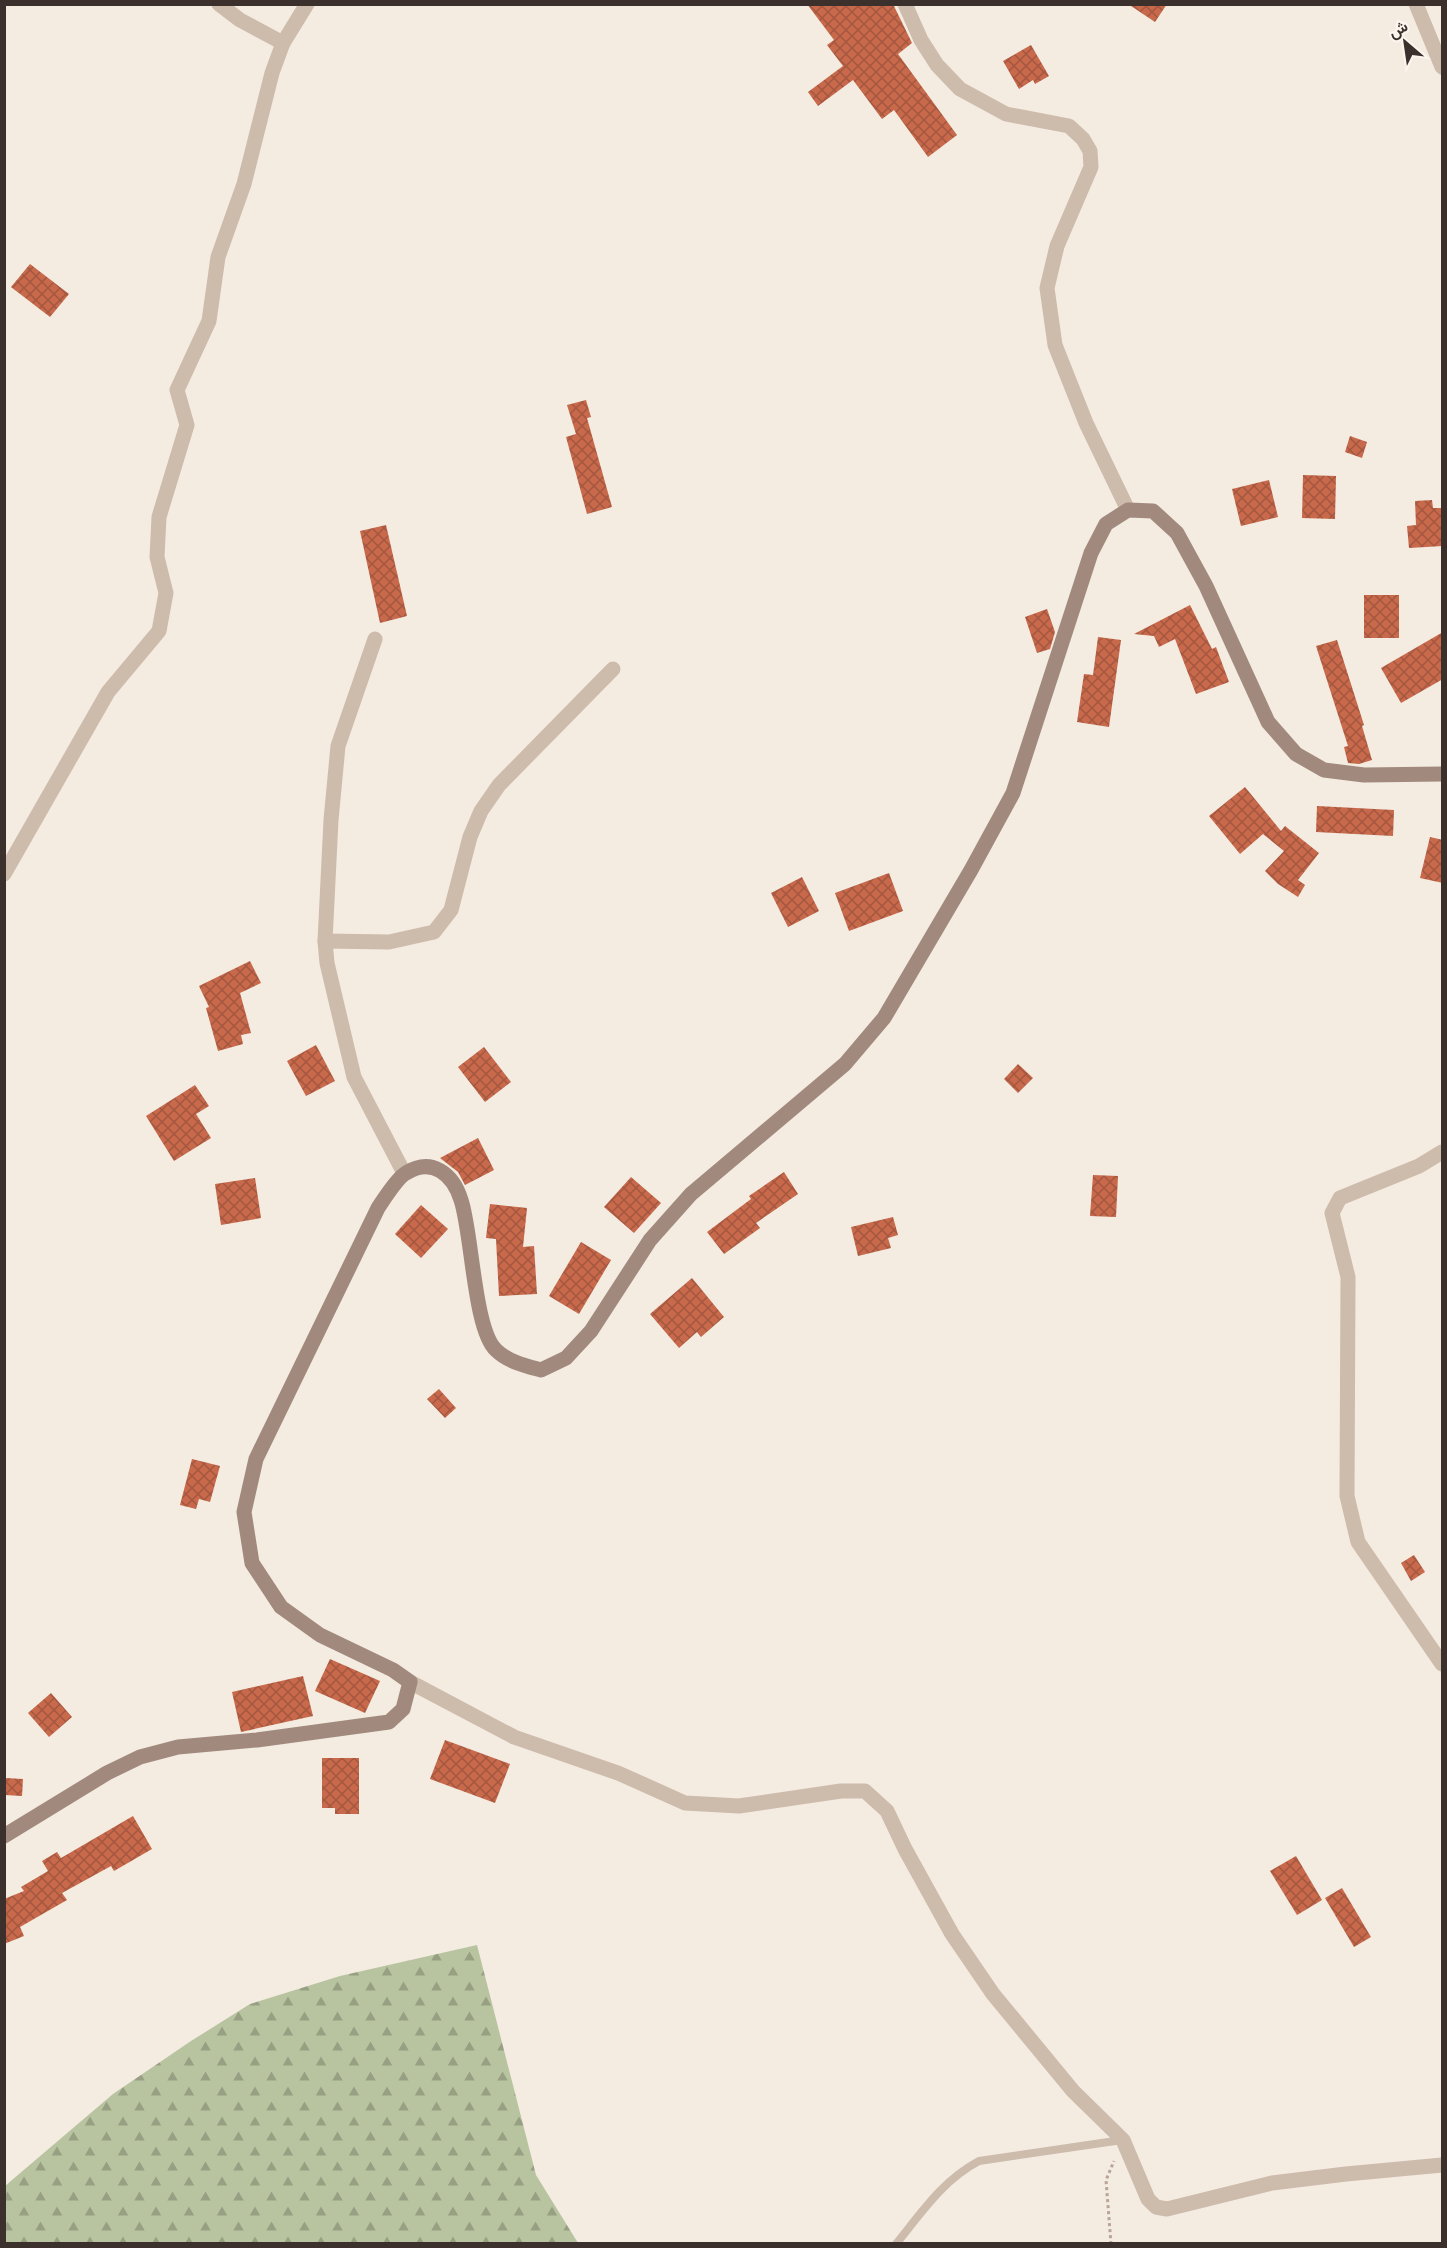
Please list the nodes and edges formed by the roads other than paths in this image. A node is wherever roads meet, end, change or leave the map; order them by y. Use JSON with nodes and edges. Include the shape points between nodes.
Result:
{"nodes":[{"id":1,"x":219,"y":4,"type":"edge"},
{"id":2,"x":307,"y":4,"type":"edge"},
{"id":3,"x":905,"y":4,"type":"edge"},
{"id":4,"x":1416,"y":4,"type":"edge"},
{"id":5,"x":283,"y":44,"type":"junction"},
{"id":6,"x":1443,"y":67,"type":"edge"},
{"id":7,"x":1128,"y":510,"type":"junction"},
{"id":8,"x":375,"y":639,"type":"dead end"},
{"id":9,"x":613,"y":669,"type":"dead end"},
{"id":10,"x":1443,"y":774,"type":"edge"},
{"id":11,"x":4,"y":874,"type":"edge"},
{"id":12,"x":325,"y":942,"type":"junction"},
{"id":13,"x":1443,"y":1152,"type":"edge"},
{"id":14,"x":404,"y":1173,"type":"junction"},
{"id":15,"x":1443,"y":1664,"type":"edge"},
{"id":16,"x":410,"y":1682,"type":"junction"},
{"id":17,"x":4,"y":1836,"type":"edge"},
{"id":18,"x":1123,"y":2140,"type":"junction"},
{"id":19,"x":1443,"y":2165,"type":"edge"},
{"id":20,"x":896,"y":2244,"type":"edge"}],
"edges":[{"from":1,"to":5,"type":"street"},
{"from":2,"to":5,"type":"street"},
{"from":3,"to":7,"type":"street","via":[[937,65],[960,89],[1006,114],[1069,126],[1090,151],[1091,167],[1057,246],[1047,288],[1055,345],[1086,423]]},
{"from":4,"to":6,"type":"street"},
{"from":5,"to":11,"type":"street","via":[[244,184],[218,256],[209,321],[177,390],[187,425],[159,517],[157,557],[166,593],[159,632],[108,692]]},
{"from":7,"to":10,"type":"main road","via":[[1153,511],[1177,533],[1206,586],[1268,722],[1296,754],[1324,770],[1364,775]]},
{"from":7,"to":14,"type":"main road","via":[[1106,524],[1091,553],[1012,793],[884,1018],[845,1064],[691,1194],[650,1240],[591,1331],[566,1359],[541,1370],[516,1363],[495,1349],[484,1326],[461,1199],[448,1176],[436,1167]]},
{"from":8,"to":12,"type":"street","via":[[338,746]]},
{"from":9,"to":12,"type":"street","via":[[499,785],[481,811],[451,910],[434,932],[389,942]]},
{"from":12,"to":14,"type":"street","via":[[354,1077]]},
{"from":13,"to":15,"type":"street","via":[[1340,1198],[1332,1213],[1348,1277],[1347,1496],[1358,1542]]},
{"from":14,"to":16,"type":"main road","via":[[378,1208],[256,1459],[244,1512],[252,1563],[282,1607],[321,1635]]},
{"from":16,"to":17,"type":"main road","via":[[403,1709],[389,1722],[178,1747],[140,1757]]},
{"from":16,"to":18,"type":"street","via":[[514,1737],[618,1773],[685,1803],[739,1806],[865,1791],[887,1812],[952,1934],[993,1994],[1073,2091]]},
{"from":18,"to":19,"type":"street","via":[[1148,2199],[1167,2209],[1272,2183]]},
{"from":18,"to":20,"type":"lane","via":[[979,2161],[944,2185]]}]}
